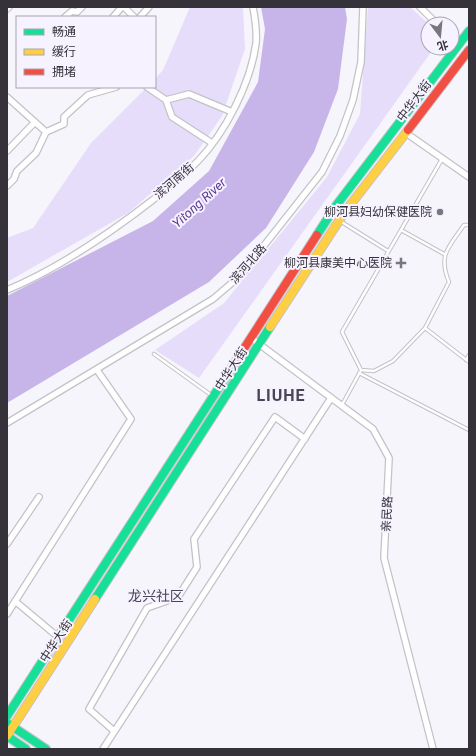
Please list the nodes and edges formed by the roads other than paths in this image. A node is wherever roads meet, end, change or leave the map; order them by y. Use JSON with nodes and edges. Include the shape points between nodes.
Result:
{"nodes":[{"id":1,"x":9,"y":7,"type":"edge"},
{"id":2,"x":82,"y":7,"type":"edge"},
{"id":3,"x":123,"y":7,"type":"edge"},
{"id":4,"x":149,"y":7,"type":"edge"},
{"id":5,"x":253,"y":7,"type":"edge"},
{"id":6,"x":363,"y":7,"type":"edge"},
{"id":7,"x":420,"y":7,"type":"edge"},
{"id":8,"x":7,"y":9,"type":"edge"},
{"id":9,"x":66,"y":16,"type":"edge"},
{"id":10,"x":114,"y":16,"type":"edge"},
{"id":11,"x":133,"y":16,"type":"edge"},
{"id":12,"x":141,"y":16,"type":"edge"},
{"id":13,"x":429,"y":16,"type":"edge"},
{"id":14,"x":469,"y":30,"type":"edge"},
{"id":15,"x":460,"y":38,"type":"edge"},
{"id":16,"x":469,"y":50,"type":"edge"},
{"id":17,"x":445,"y":56,"type":"edge"},
{"id":18,"x":112,"y":88,"type":"edge"},
{"id":19,"x":148,"y":88,"type":"edge"},
{"id":20,"x":7,"y":97,"type":"edge"},
{"id":21,"x":166,"y":100,"type":"junction"},
{"id":22,"x":232,"y":112,"type":"junction"},
{"id":23,"x":35,"y":122,"type":"junction"},
{"id":24,"x":46,"y":132,"type":"junction"},
{"id":25,"x":406,"y":133,"type":"junction"},
{"id":26,"x":212,"y":143,"type":"junction"},
{"id":27,"x":7,"y":151,"type":"edge"},
{"id":28,"x":443,"y":159,"type":"junction"},
{"id":29,"x":469,"y":177,"type":"edge"},
{"id":30,"x":7,"y":186,"type":"edge"},
{"id":31,"x":340,"y":221,"type":"junction"},
{"id":32,"x":469,"y":225,"type":"edge"},
{"id":33,"x":401,"y":230,"type":"junction"},
{"id":34,"x":388,"y":251,"type":"junction"},
{"id":35,"x":444,"y":254,"type":"junction"},
{"id":36,"x":7,"y":290,"type":"edge"},
{"id":37,"x":426,"y":328,"type":"junction"},
{"id":38,"x":251,"y":338,"type":"junction"},
{"id":39,"x":259,"y":345,"type":"junction"},
{"id":40,"x":154,"y":354,"type":"dead end"},
{"id":41,"x":469,"y":355,"type":"edge"},
{"id":42,"x":466,"y":360,"type":"junction"},
{"id":43,"x":469,"y":362,"type":"edge"},
{"id":44,"x":97,"y":370,"type":"junction"},
{"id":45,"x":360,"y":371,"type":"junction"},
{"id":46,"x":213,"y":397,"type":"junction"},
{"id":47,"x":331,"y":398,"type":"junction"},
{"id":48,"x":341,"y":406,"type":"junction"},
{"id":49,"x":7,"y":423,"type":"edge"},
{"id":50,"x":469,"y":430,"type":"edge"},
{"id":51,"x":305,"y":438,"type":"junction"},
{"id":52,"x":39,"y":496,"type":"dead end"},
{"id":53,"x":7,"y":544,"type":"edge"},
{"id":54,"x":15,"y":601,"type":"junction"},
{"id":55,"x":9,"y":606,"type":"edge"},
{"id":56,"x":7,"y":614,"type":"edge"},
{"id":57,"x":58,"y":637,"type":"junction"},
{"id":58,"x":7,"y":716,"type":"edge"},
{"id":59,"x":10,"y":724,"type":"edge"},
{"id":60,"x":114,"y":731,"type":"junction"},
{"id":61,"x":7,"y":736,"type":"edge"},
{"id":62,"x":26,"y":749,"type":"edge"},
{"id":63,"x":46,"y":749,"type":"edge"},
{"id":64,"x":103,"y":749,"type":"edge"},
{"id":65,"x":433,"y":749,"type":"edge"}],
"edges":[{"from":1,"to":8,"type":"street"},
{"from":2,"to":9,"type":"street"},
{"from":3,"to":10,"type":"street"},
{"from":3,"to":11,"type":"street"},
{"from":4,"to":12,"type":"street"},
{"from":5,"to":22,"type":"street","name":"滨河南街","via":[[256,43],[250,71]]},
{"from":6,"to":44,"type":"street","name":"滨河北路","via":[[361,62],[353,100],[340,136],[322,172],[240,276],[213,299]]},
{"from":7,"to":13,"type":"street"},
{"from":14,"to":15,"type":"main road","name":"中华大街"},
{"from":16,"to":25,"type":"main road","name":"中华大街"},
{"from":17,"to":38,"type":"main road","name":"中华大街","via":[[336,207]]},
{"from":18,"to":24,"type":"street","via":[[88,95],[64,117],[64,124]]},
{"from":19,"to":21,"type":"street"},
{"from":20,"to":23,"type":"street"},
{"from":21,"to":22,"type":"street","via":[[189,94]]},
{"from":21,"to":26,"type":"street","via":[[172,117]]},
{"from":22,"to":26,"type":"street","name":"滨河南街"},
{"from":23,"to":24,"type":"street"},
{"from":23,"to":27,"type":"street"},
{"from":24,"to":30,"type":"street","via":[[36,153],[17,171]]},
{"from":25,"to":28,"type":"street"},
{"from":25,"to":31,"type":"main road","name":"中华大街"},
{"from":26,"to":36,"type":"street","name":"滨河南街","via":[[198,161],[134,215],[52,268]]},
{"from":28,"to":29,"type":"street"},
{"from":28,"to":33,"type":"lane"},
{"from":31,"to":34,"type":"lane"},
{"from":31,"to":39,"type":"main road","name":"中华大街"},
{"from":32,"to":35,"type":"lane","via":[[464,225]]},
{"from":33,"to":34,"type":"lane"},
{"from":33,"to":35,"type":"lane"},
{"from":34,"to":45,"type":"lane","via":[[342,332]]},
{"from":35,"to":37,"type":"lane","via":[[444,270],[449,282]]},
{"from":37,"to":42,"type":"lane"},
{"from":37,"to":45,"type":"lane","via":[[393,362],[374,372]]},
{"from":38,"to":39,"type":"street","name":"亲民路"},
{"from":38,"to":46,"type":"main road","name":"中华大街"},
{"from":39,"to":47,"type":"street","name":"亲民路"},
{"from":39,"to":59,"type":"main road","name":"中华大街"},
{"from":40,"to":46,"type":"lane"},
{"from":41,"to":42,"type":"lane"},
{"from":42,"to":43,"type":"lane"},
{"from":44,"to":49,"type":"street","name":"滨河北路"},
{"from":44,"to":54,"type":"street","via":[[131,420]]},
{"from":45,"to":48,"type":"lane"},
{"from":45,"to":50,"type":"lane"},
{"from":46,"to":57,"type":"main road","name":"中华大街"},
{"from":47,"to":48,"type":"street","name":"亲民路"},
{"from":47,"to":51,"type":"street"},
{"from":48,"to":65,"type":"street","name":"亲民路","via":[[373,430],[389,458],[384,558]]},
{"from":51,"to":60,"type":"street"},
{"from":51,"to":60,"type":"street","via":[[275,417],[194,539],[197,567],[178,597],[147,608],[89,709]]},
{"from":52,"to":53,"type":"street"},
{"from":54,"to":55,"type":"street"},
{"from":54,"to":57,"type":"street"},
{"from":55,"to":56,"type":"street"},
{"from":57,"to":58,"type":"main road","name":"中华大街"},
{"from":59,"to":61,"type":"main road","name":"中华大街"},
{"from":59,"to":63,"type":"main road"},
{"from":60,"to":64,"type":"street"},
{"from":61,"to":62,"type":"main road"}]}
